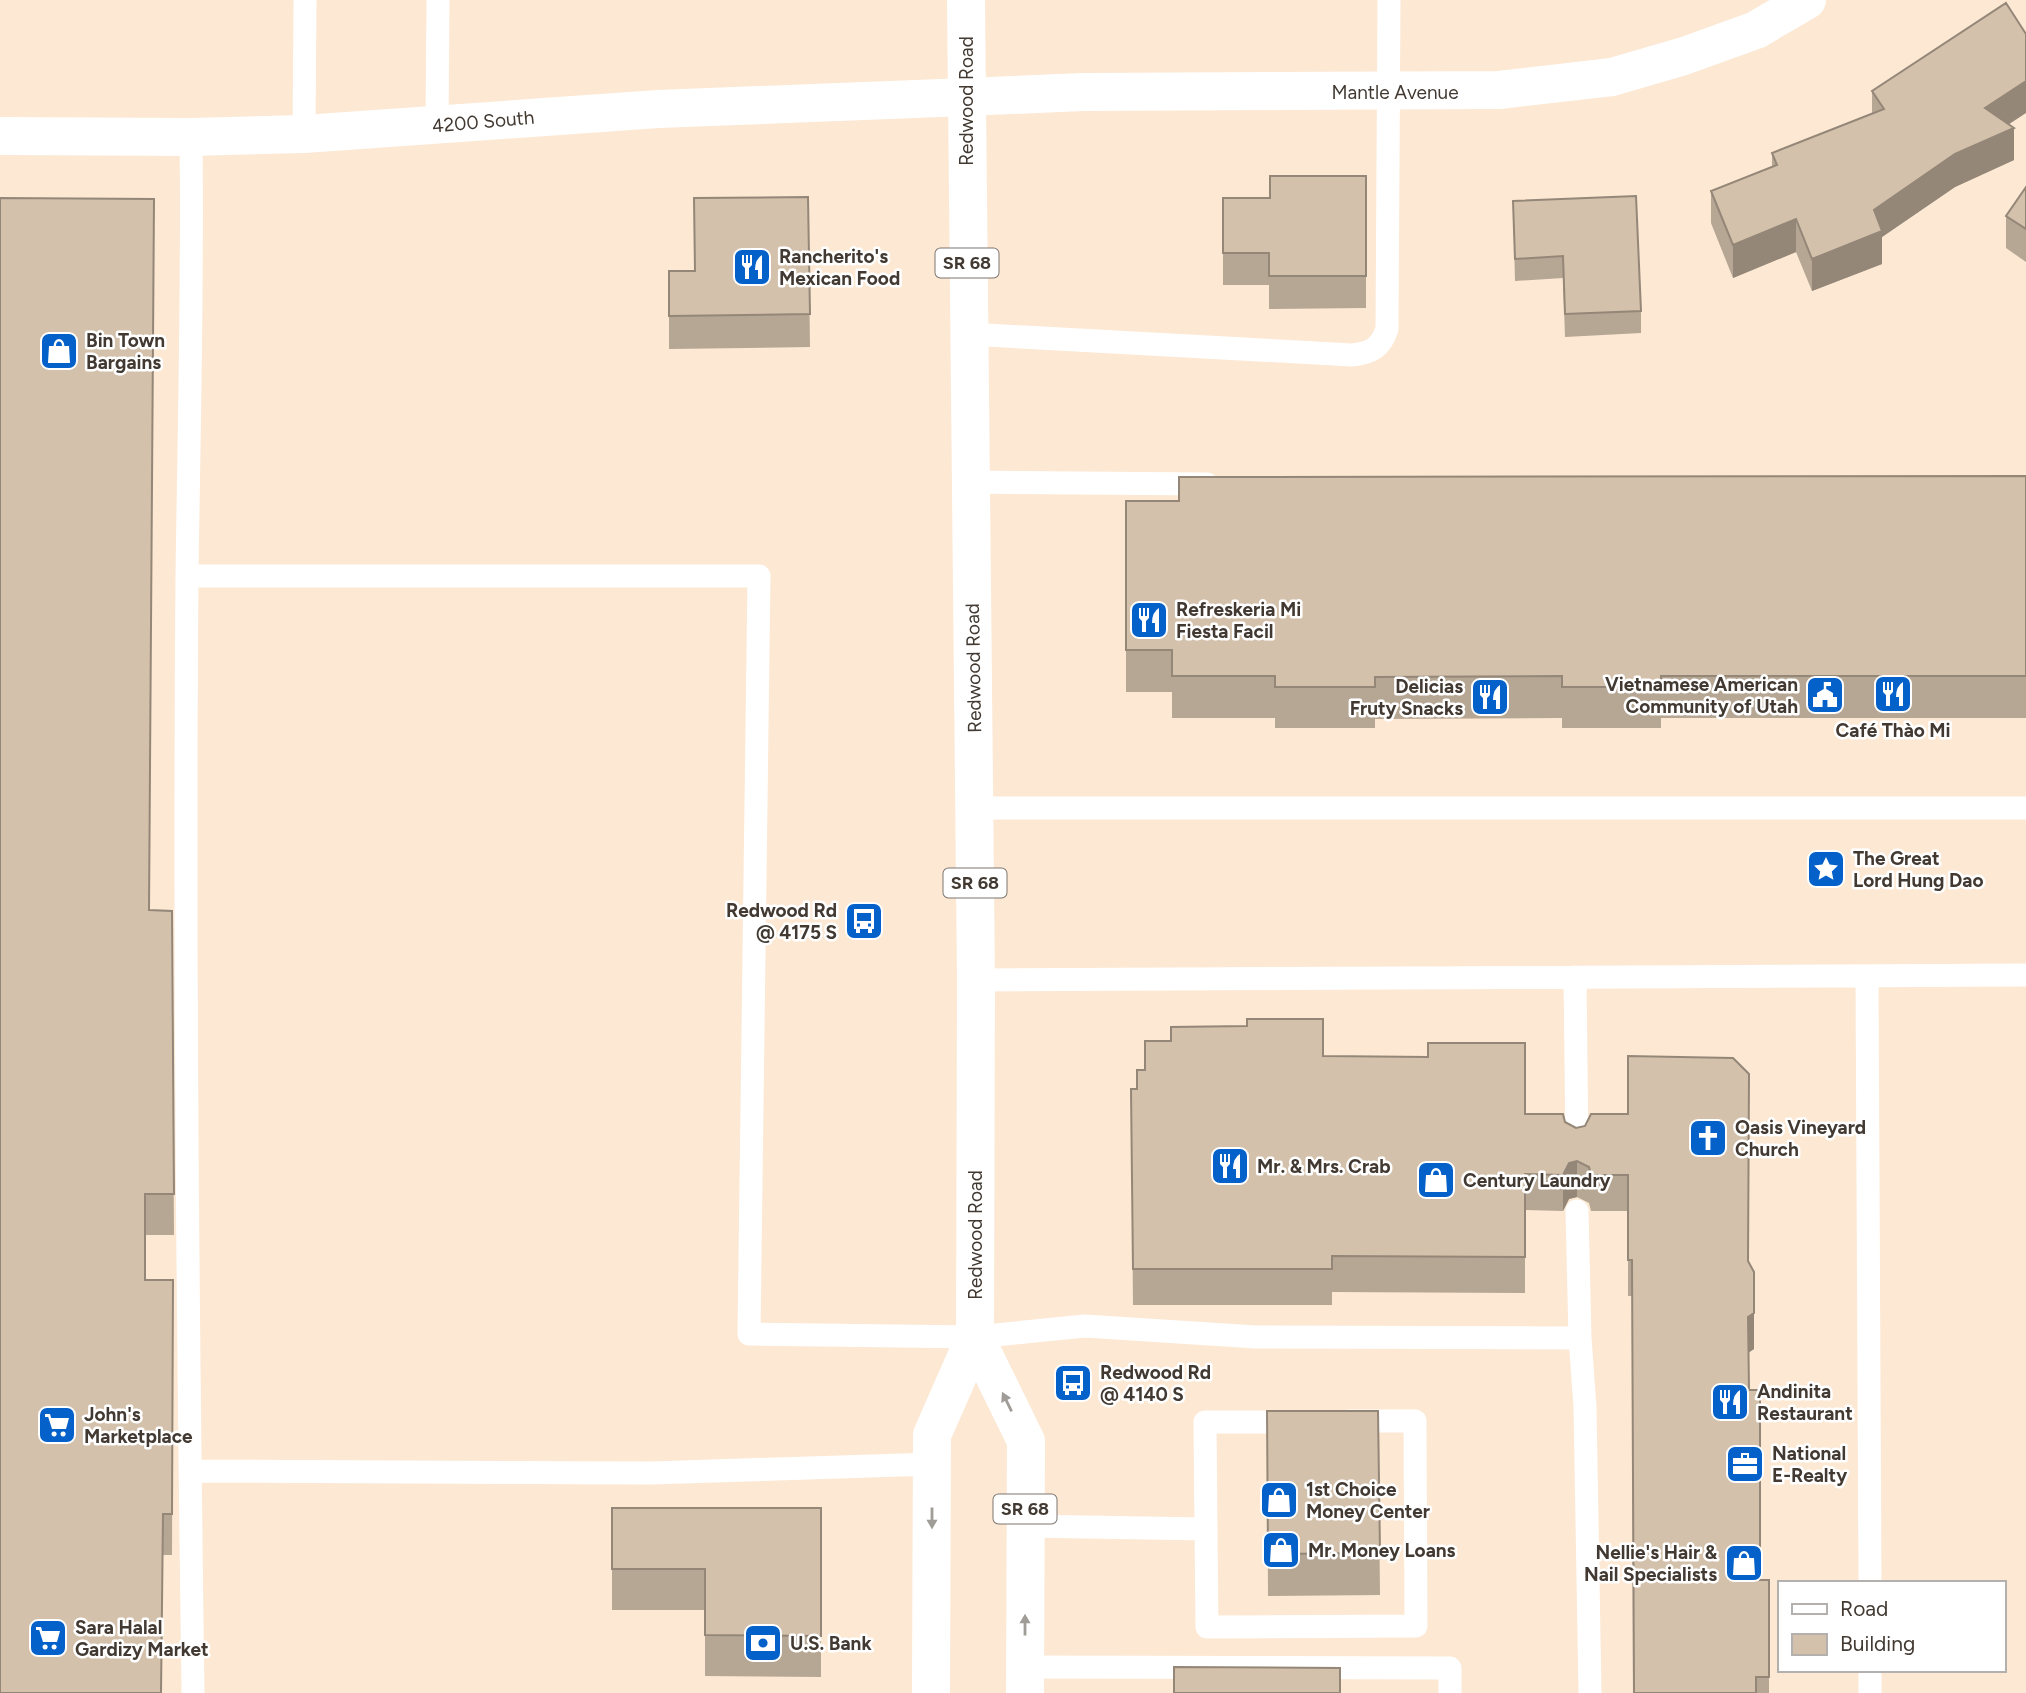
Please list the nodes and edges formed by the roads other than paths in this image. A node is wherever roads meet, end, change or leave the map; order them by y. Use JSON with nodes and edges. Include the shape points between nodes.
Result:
{"nodes":[{"id":1,"x":305,"y":0,"type":"edge"},
{"id":2,"x":438,"y":0,"type":"edge"},
{"id":3,"x":966,"y":0,"type":"edge"},
{"id":4,"x":1389,"y":0,"type":"edge"},
{"id":5,"x":1808,"y":0,"type":"edge"},
{"id":6,"x":1388,"y":92,"type":"junction"},
{"id":7,"x":966,"y":97,"type":"junction"},
{"id":8,"x":437,"y":126,"type":"junction"},
{"id":9,"x":303,"y":134,"type":"junction"},
{"id":10,"x":0,"y":136,"type":"edge"},
{"id":11,"x":191,"y":137,"type":"junction"},
{"id":12,"x":968,"y":334,"type":"junction"},
{"id":13,"x":970,"y":482,"type":"junction"},
{"id":14,"x":1223,"y":484,"type":"edge"},
{"id":15,"x":187,"y":576,"type":"junction"},
{"id":16,"x":974,"y":808,"type":"junction"},
{"id":17,"x":2026,"y":808,"type":"edge"},
{"id":18,"x":2026,"y":975,"type":"edge"},
{"id":19,"x":1867,"y":976,"type":"junction"},
{"id":20,"x":1575,"y":977,"type":"junction"},
{"id":21,"x":976,"y":979,"type":"junction"},
{"id":22,"x":1577,"y":1150,"type":"edge"},
{"id":23,"x":1577,"y":1211,"type":"dead end"},
{"id":24,"x":975,"y":1337,"type":"junction"},
{"id":25,"x":1580,"y":1338,"type":"junction"},
{"id":26,"x":932,"y":1464,"type":"junction"},
{"id":27,"x":190,"y":1471,"type":"junction"},
{"id":28,"x":1025,"y":1526,"type":"junction"},
{"id":29,"x":1206,"y":1529,"type":"junction"},
{"id":30,"x":1870,"y":1581,"type":"edge"},
{"id":31,"x":1870,"y":1672,"type":"edge"},
{"id":32,"x":1025,"y":1680,"type":"edge"},
{"id":33,"x":193,"y":1693,"type":"edge"},
{"id":34,"x":931,"y":1693,"type":"edge"},
{"id":35,"x":1451,"y":1693,"type":"edge"},
{"id":36,"x":1590,"y":1693,"type":"edge"},
{"id":37,"x":1870,"y":1693,"type":"edge"}],
"edges":[{"from":1,"to":9,"type":"lane"},
{"from":2,"to":8,"type":"lane"},
{"from":3,"to":7,"type":"main road","name":"Redwood Road","number":"SR 68"},
{"from":4,"to":6,"type":"lane"},
{"from":5,"to":6,"type":"main road","name":"Mantle Avenue","via":[[1756,30],[1612,77],[1499,90]]},
{"from":6,"to":7,"type":"main road","name":"Mantle Avenue","via":[[1083,92]]},
{"from":6,"to":12,"type":"lane","via":[[1387,329],[1382,344],[1368,353]]},
{"from":7,"to":8,"type":"main road","name":"4200 South","via":[[645,109]]},
{"from":7,"to":12,"type":"main road","name":"Redwood Road","number":"SR 68"},
{"from":8,"to":9,"type":"main road","name":"4200 South"},
{"from":9,"to":11,"type":"main road","name":"4200 South"},
{"from":10,"to":11,"type":"main road","name":"4200 South"},
{"from":11,"to":15,"type":"lane"},
{"from":12,"to":13,"type":"main road","name":"Redwood Road","number":"SR 68"},
{"from":13,"to":14,"type":"lane"},
{"from":13,"to":16,"type":"main road","name":"Redwood Road","number":"SR 68"},
{"from":15,"to":24,"type":"lane","via":[[759,576],[749,1334]]},
{"from":15,"to":27,"type":"lane"},
{"from":16,"to":17,"type":"lane"},
{"from":16,"to":21,"type":"main road","name":"Redwood Road","number":"SR 68"},
{"from":18,"to":19,"type":"lane"},
{"from":19,"to":20,"type":"lane"},
{"from":19,"to":30,"type":"lane"},
{"from":20,"to":21,"type":"lane"},
{"from":20,"to":22,"type":"lane"},
{"from":21,"to":24,"type":"main road","name":"Redwood Road","number":"SR 68"},
{"from":23,"to":25,"type":"lane"},
{"from":24,"to":25,"type":"lane","via":[[1085,1326],[1256,1338]]},
{"from":24,"to":26,"type":"main road","name":"Redwood Road","number":"SR 68","via":[[932,1435]]},
{"from":28,"to":24,"type":"main road","name":"Redwood Road","number":"SR 68","one_way":true,"via":[[1026,1441]]},
{"from":25,"to":36,"type":"lane"},
{"from":26,"to":27,"type":"lane","via":[[650,1473]]},
{"from":26,"to":34,"type":"main road","name":"Redwood Road","number":"SR 68","one_way":true},
{"from":27,"to":33,"type":"lane"},
{"from":28,"to":29,"type":"lane"},
{"from":32,"to":28,"type":"main road","name":"Redwood Road","number":"SR 68","one_way":true},
{"from":29,"to":29,"type":"lane","via":[[1207,1627],[1416,1626],[1415,1421],[1205,1422]]},
{"from":31,"to":37,"type":"lane"},
{"from":32,"to":35,"type":"lane","via":[[1450,1668]]}]}
